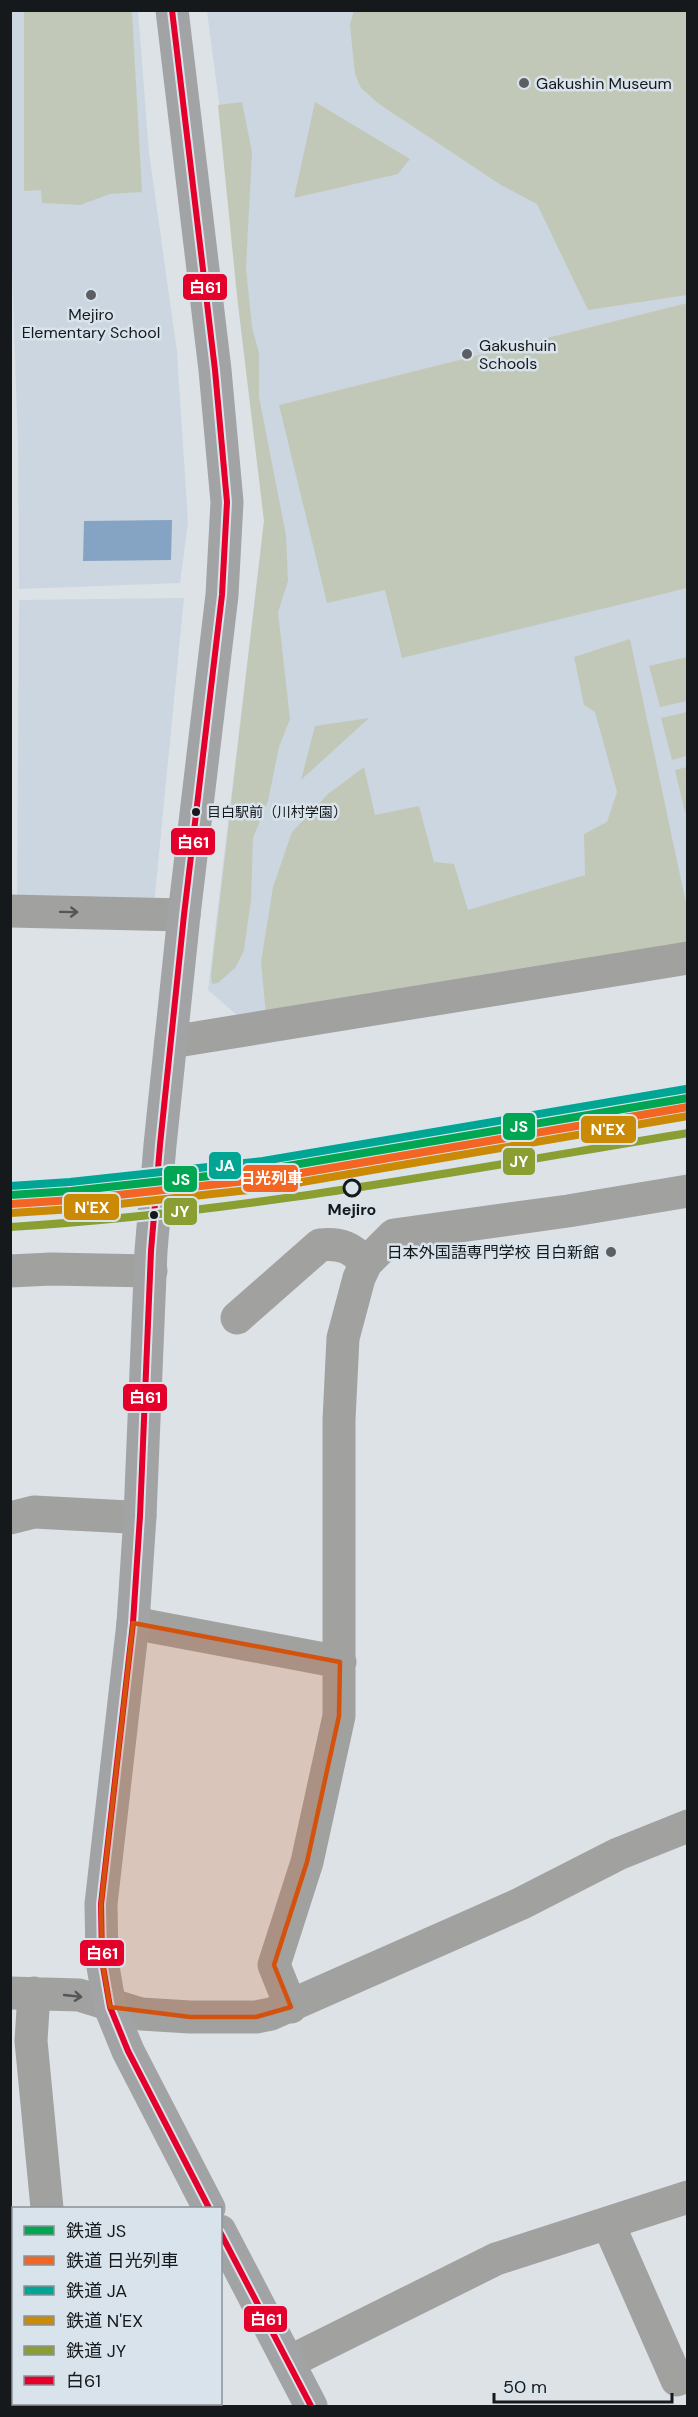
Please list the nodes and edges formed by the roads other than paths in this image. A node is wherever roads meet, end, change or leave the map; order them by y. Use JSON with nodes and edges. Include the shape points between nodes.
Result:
{"nodes":[{"id":1,"x":172,"y":10,"type":"edge"},
{"id":2,"x":10,"y":911,"type":"edge"},
{"id":3,"x":184,"y":915,"type":"junction"},
{"id":4,"x":687,"y":958,"type":"edge"},
{"id":5,"x":171,"y":1042,"type":"junction"},
{"id":6,"x":687,"y":1191,"type":"edge"},
{"id":7,"x":151,"y":1261,"type":"junction"},
{"id":8,"x":366,"y":1263,"type":"junction"},
{"id":9,"x":10,"y":1271,"type":"edge"},
{"id":10,"x":237,"y":1318,"type":"dead end"},
{"id":11,"x":140,"y":1516,"type":"junction"},
{"id":12,"x":10,"y":1518,"type":"edge"},
{"id":13,"x":133,"y":1623,"type":"junction"},
{"id":14,"x":340,"y":1662,"type":"junction"},
{"id":15,"x":687,"y":1826,"type":"edge"},
{"id":16,"x":22,"y":1993,"type":"edge"},
{"id":17,"x":110,"y":2007,"type":"junction"},
{"id":18,"x":291,"y":2007,"type":"junction"},
{"id":19,"x":687,"y":2197,"type":"edge"},
{"id":20,"x":46,"y":2207,"type":"edge"},
{"id":21,"x":208,"y":2207,"type":"edge"},
{"id":22,"x":608,"y":2223,"type":"junction"},
{"id":23,"x":222,"y":2235,"type":"edge"},
{"id":24,"x":289,"y":2362,"type":"junction"},
{"id":25,"x":677,"y":2380,"type":"dead end"},
{"id":26,"x":312,"y":2406,"type":"edge"}],
"edges":[{"from":1,"to":3,"type":"main road","via":[[227,502],[222,595]]},
{"from":2,"to":3,"type":"street","one_way":true},
{"from":3,"to":5,"type":"main road"},
{"from":4,"to":5,"type":"street"},
{"from":5,"to":7,"type":"main road"},
{"from":6,"to":8,"type":"street","via":[[394,1235]]},
{"from":7,"to":9,"type":"street"},
{"from":7,"to":11,"type":"main road"},
{"from":8,"to":10,"type":"street","via":[[356,1252],[337,1243],[320,1245]]},
{"from":8,"to":14,"type":"street","via":[[343,1338],[339,1420]]},
{"from":11,"to":12,"type":"street","via":[[34,1512]]},
{"from":11,"to":13,"type":"main road"},
{"from":13,"to":14,"type":"street"},
{"from":13,"to":17,"type":"main road","via":[[101,1904],[102,1961]]},
{"from":14,"to":18,"type":"street","via":[[337,1728],[307,1862],[274,1965]]},
{"from":15,"to":18,"type":"street","via":[[618,1854],[511,1909]]},
{"from":16,"to":17,"type":"street","one_way":true,"via":[[79,1995]]},
{"from":16,"to":20,"type":"street","via":[[31,2040]]},
{"from":17,"to":18,"type":"street","via":[[141,2014],[190,2017],[256,2017]]},
{"from":17,"to":21,"type":"main road","via":[[128,2051]]},
{"from":19,"to":22,"type":"street"},
{"from":22,"to":24,"type":"street","via":[[496,2259]]},
{"from":22,"to":25,"type":"street"},
{"from":23,"to":24,"type":"main road"},
{"from":24,"to":26,"type":"main road"}]}
